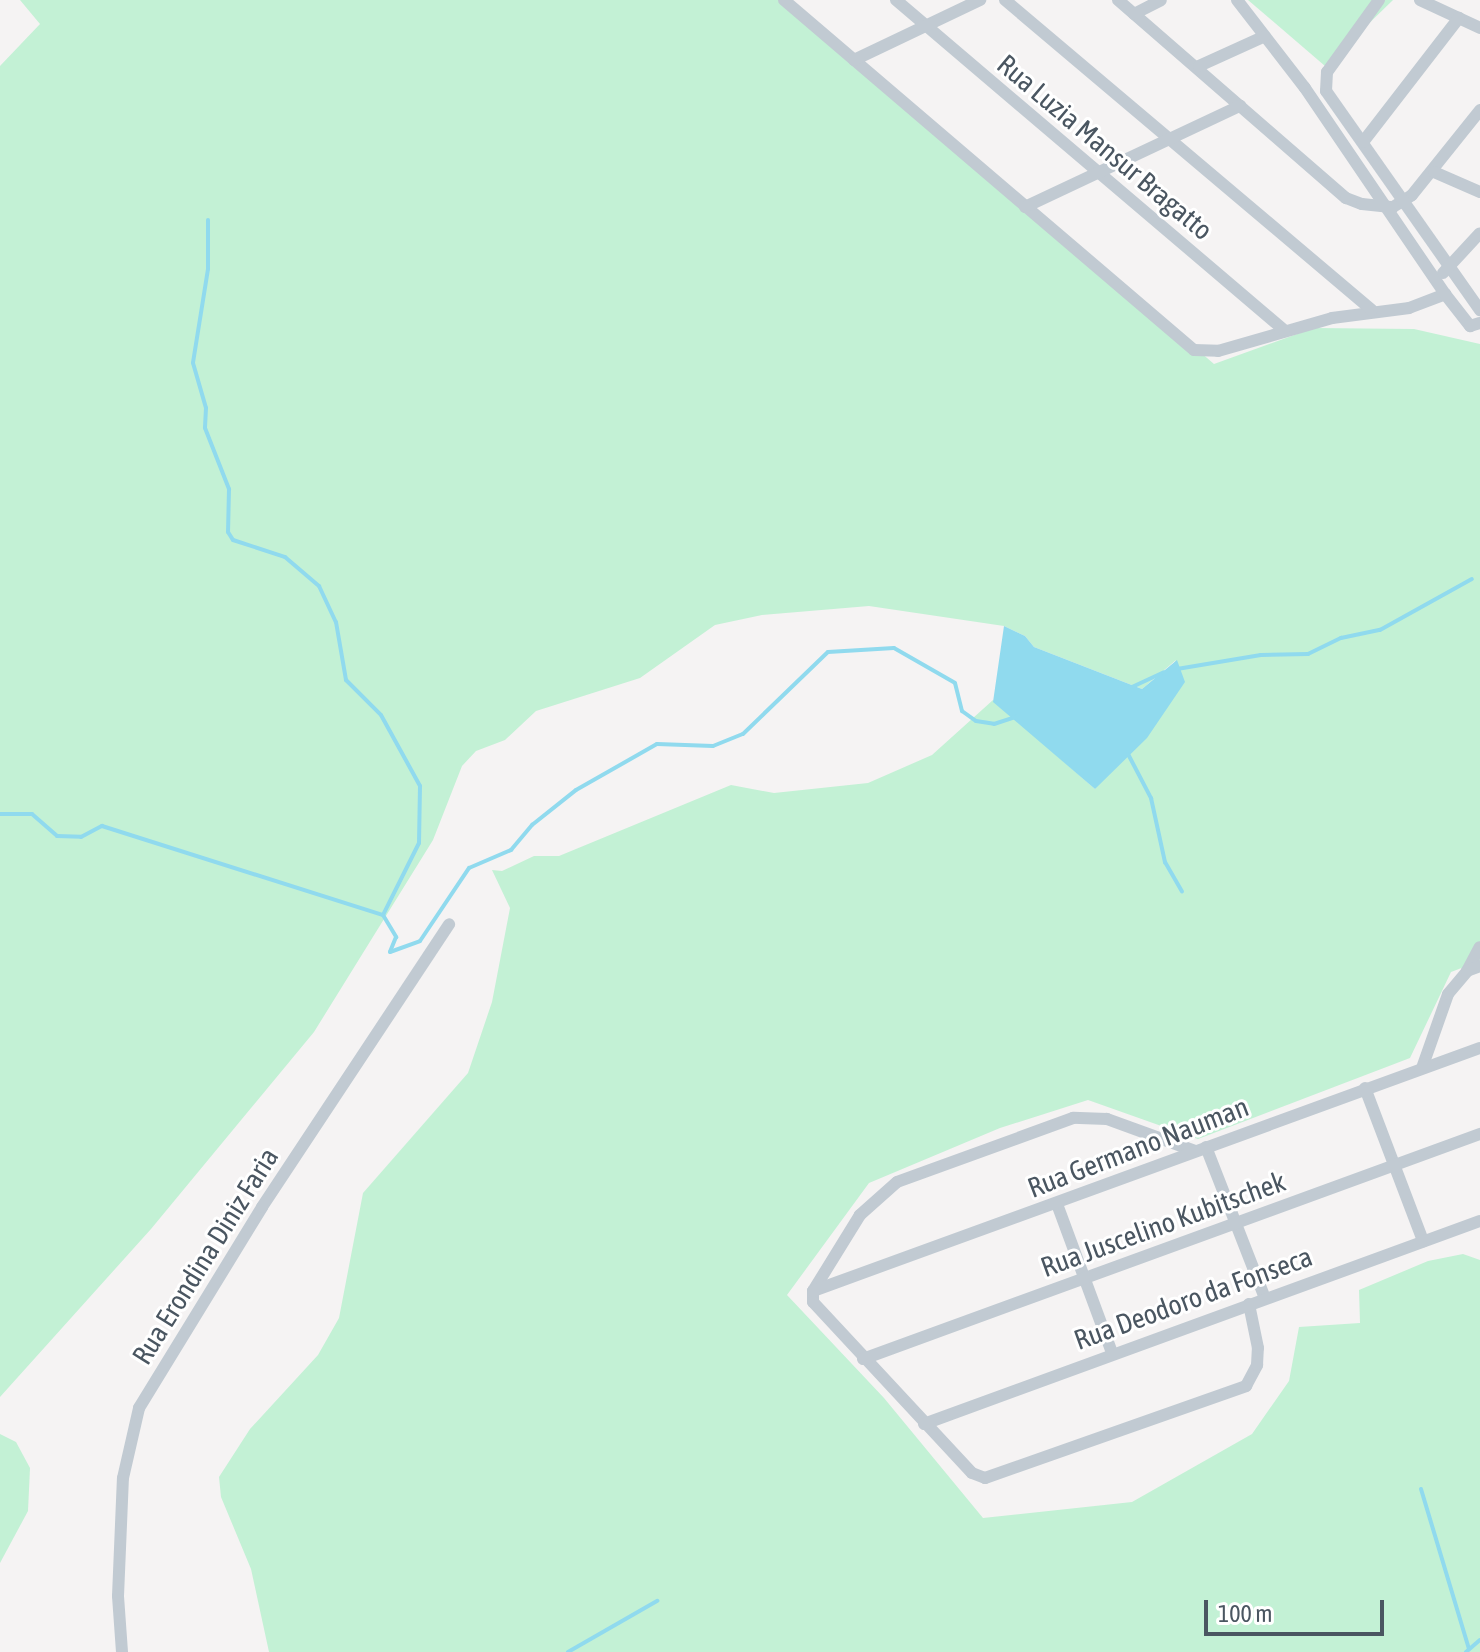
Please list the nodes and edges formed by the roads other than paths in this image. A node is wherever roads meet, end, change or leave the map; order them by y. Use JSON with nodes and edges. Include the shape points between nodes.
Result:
{"nodes":[{"id":1,"x":784,"y":0,"type":"edge"},
{"id":2,"x":896,"y":0,"type":"edge"},
{"id":3,"x":980,"y":0,"type":"edge"},
{"id":4,"x":1005,"y":0,"type":"edge"},
{"id":5,"x":1118,"y":0,"type":"edge"},
{"id":6,"x":1161,"y":0,"type":"edge"},
{"id":7,"x":1237,"y":0,"type":"edge"},
{"id":8,"x":1379,"y":0,"type":"edge"},
{"id":9,"x":1420,"y":0,"type":"edge"},
{"id":10,"x":1134,"y":14,"type":"junction"},
{"id":11,"x":1459,"y":18,"type":"junction"},
{"id":12,"x":925,"y":25,"type":"junction"},
{"id":13,"x":1480,"y":28,"type":"edge"},
{"id":14,"x":1265,"y":36,"type":"junction"},
{"id":15,"x":854,"y":60,"type":"junction"},
{"id":16,"x":1199,"y":66,"type":"junction"},
{"id":17,"x":1240,"y":106,"type":"junction"},
{"id":18,"x":1479,"y":114,"type":"edge"},
{"id":19,"x":1168,"y":140,"type":"junction"},
{"id":20,"x":1363,"y":142,"type":"junction"},
{"id":21,"x":1434,"y":172,"type":"junction"},
{"id":22,"x":1098,"y":174,"type":"junction"},
{"id":23,"x":1480,"y":192,"type":"edge"},
{"id":24,"x":1393,"y":206,"type":"junction"},
{"id":25,"x":1025,"y":207,"type":"junction"},
{"id":26,"x":1477,"y":242,"type":"edge"},
{"id":27,"x":1449,"y":268,"type":"junction"},
{"id":28,"x":1435,"y":281,"type":"junction"},
{"id":29,"x":1445,"y":294,"type":"junction"},
{"id":30,"x":1372,"y":310,"type":"junction"},
{"id":31,"x":1480,"y":310,"type":"edge"},
{"id":32,"x":1480,"y":324,"type":"edge"},
{"id":33,"x":1284,"y":330,"type":"junction"},
{"id":34,"x":449,"y":924,"type":"dead end"},
{"id":35,"x":1480,"y":947,"type":"edge"},
{"id":36,"x":1474,"y":969,"type":"edge"},
{"id":37,"x":1480,"y":1048,"type":"edge"},
{"id":38,"x":1422,"y":1068,"type":"junction"},
{"id":39,"x":1365,"y":1088,"type":"junction"},
{"id":40,"x":1480,"y":1134,"type":"edge"},
{"id":41,"x":1200,"y":1149,"type":"junction"},
{"id":42,"x":1394,"y":1165,"type":"junction"},
{"id":43,"x":1057,"y":1204,"type":"junction"},
{"id":44,"x":1238,"y":1223,"type":"junction"},
{"id":45,"x":1479,"y":1223,"type":"edge"},
{"id":46,"x":1423,"y":1241,"type":"junction"},
{"id":47,"x":1085,"y":1278,"type":"junction"},
{"id":48,"x":813,"y":1291,"type":"junction"},
{"id":49,"x":1265,"y":1298,"type":"junction"},
{"id":50,"x":1249,"y":1304,"type":"junction"},
{"id":51,"x":1112,"y":1353,"type":"junction"},
{"id":52,"x":863,"y":1359,"type":"junction"},
{"id":53,"x":924,"y":1424,"type":"junction"},
{"id":54,"x":122,"y":1652,"type":"edge"}],
"edges":[{"from":1,"to":15,"type":"street"},
{"from":2,"to":12,"type":"street","name":"Rua Luzia Mansur Bragatto"},
{"from":3,"to":12,"type":"street"},
{"from":4,"to":19,"type":"street"},
{"from":5,"to":10,"type":"street"},
{"from":6,"to":10,"type":"street"},
{"from":7,"to":14,"type":"street"},
{"from":8,"to":20,"type":"street","via":[[1327,72],[1326,91]]},
{"from":9,"to":11,"type":"street"},
{"from":10,"to":16,"type":"street"},
{"from":11,"to":13,"type":"street"},
{"from":11,"to":20,"type":"street"},
{"from":12,"to":15,"type":"street"},
{"from":12,"to":22,"type":"street","name":"Rua Luzia Mansur Bragatto"},
{"from":14,"to":16,"type":"street"},
{"from":14,"to":24,"type":"street"},
{"from":15,"to":25,"type":"street"},
{"from":16,"to":17,"type":"street"},
{"from":17,"to":19,"type":"street"},
{"from":17,"to":24,"type":"street","via":[[1346,198]]},
{"from":18,"to":21,"type":"street"},
{"from":19,"to":22,"type":"street"},
{"from":19,"to":30,"type":"street"},
{"from":20,"to":24,"type":"street"},
{"from":21,"to":23,"type":"street"},
{"from":21,"to":24,"type":"street"},
{"from":22,"to":25,"type":"street"},
{"from":22,"to":33,"type":"street","name":"Rua Luzia Mansur Bragatto"},
{"from":24,"to":27,"type":"street"},
{"from":24,"to":28,"type":"street"},
{"from":25,"to":33,"type":"street","via":[[1194,350],[1218,351]]},
{"from":26,"to":27,"type":"street"},
{"from":27,"to":28,"type":"street"},
{"from":27,"to":31,"type":"street"},
{"from":28,"to":29,"type":"street"},
{"from":29,"to":30,"type":"street","via":[[1409,308]]},
{"from":29,"to":32,"type":"street","via":[[1470,326]]},
{"from":30,"to":33,"type":"street"},
{"from":34,"to":54,"type":"street","name":"Rua Erondina Diniz Faria","via":[[262,1207],[139,1408],[123,1478],[118,1596]]},
{"from":35,"to":36,"type":"street"},
{"from":36,"to":38,"type":"street","via":[[1448,994]]},
{"from":37,"to":38,"type":"street","name":"Rua Germano Nauman"},
{"from":38,"to":39,"type":"street","name":"Rua Germano Nauman"},
{"from":39,"to":41,"type":"street","name":"Rua Germano Nauman"},
{"from":39,"to":42,"type":"street"},
{"from":40,"to":42,"type":"street","name":"Rua Juscelino Kubitschek"},
{"from":41,"to":43,"type":"street","name":"Rua Germano Nauman"},
{"from":41,"to":44,"type":"street"},
{"from":41,"to":48,"type":"street","via":[[1107,1119],[1073,1118],[897,1182],[860,1215]]},
{"from":42,"to":44,"type":"street","name":"Rua Juscelino Kubitschek"},
{"from":42,"to":46,"type":"street"},
{"from":43,"to":47,"type":"street"},
{"from":43,"to":48,"type":"street","name":"Rua Germano Nauman"},
{"from":44,"to":47,"type":"street","name":"Rua Juscelino Kubitschek"},
{"from":44,"to":49,"type":"street"},
{"from":45,"to":46,"type":"street","name":"Rua Deodoro da Fonseca"},
{"from":46,"to":49,"type":"street","name":"Rua Deodoro da Fonseca"},
{"from":47,"to":51,"type":"street"},
{"from":47,"to":52,"type":"street","name":"Rua Juscelino Kubitschek"},
{"from":48,"to":52,"type":"street","via":[[817,1308]]},
{"from":49,"to":50,"type":"street","name":"Rua Deodoro da Fonseca"},
{"from":50,"to":51,"type":"street","name":"Rua Deodoro da Fonseca"},
{"from":50,"to":53,"type":"street","via":[[1258,1348],[1257,1365],[1246,1386],[985,1478],[972,1473]]},
{"from":51,"to":53,"type":"street","name":"Rua Deodoro da Fonseca"},
{"from":52,"to":53,"type":"street"}]}
